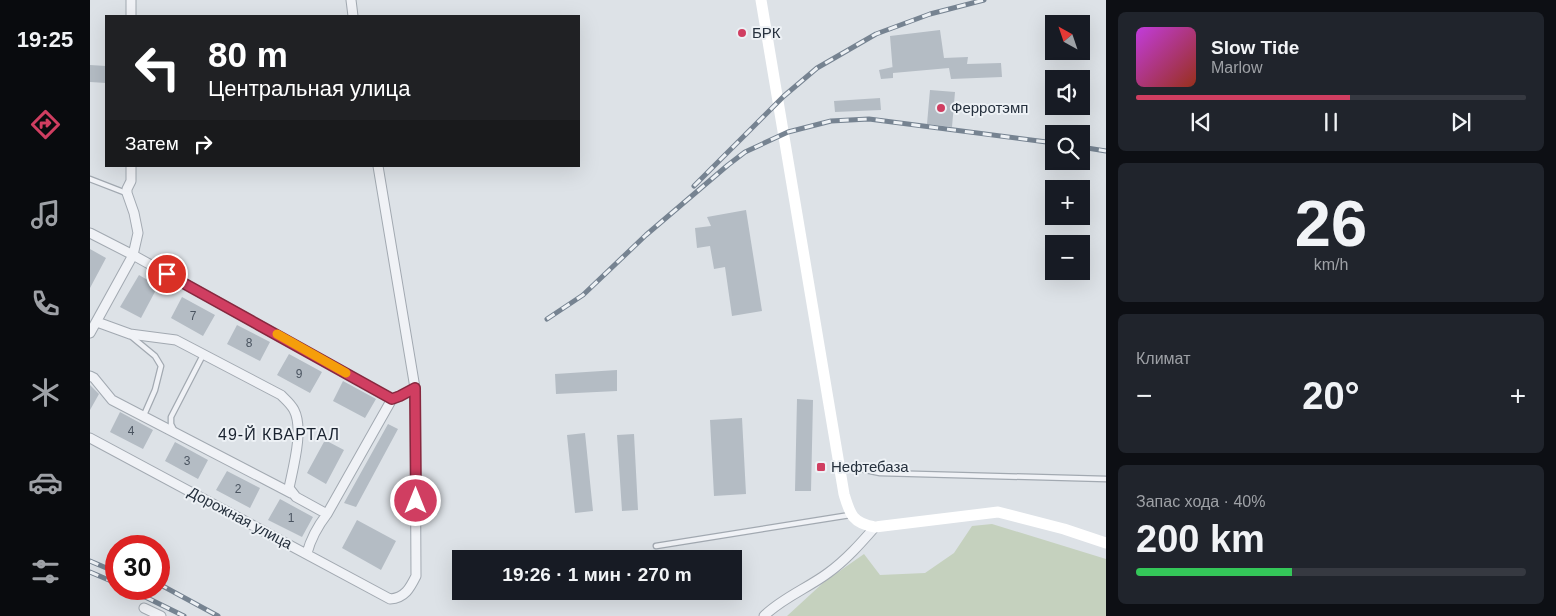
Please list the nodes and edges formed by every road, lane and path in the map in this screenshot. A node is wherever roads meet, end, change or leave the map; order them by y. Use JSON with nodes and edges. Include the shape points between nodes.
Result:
{"nodes":[{"id":1,"x":131,"y":0,"type":"edge"},
{"id":2,"x":351,"y":0,"type":"edge"},
{"id":3,"x":761,"y":0,"type":"edge"},
{"id":4,"x":131,"y":15,"type":"edge"},
{"id":5,"x":353,"y":15,"type":"edge"},
{"id":6,"x":131,"y":167,"type":"edge"},
{"id":7,"x":378,"y":167,"type":"edge"},
{"id":8,"x":90,"y":179,"type":"edge"},
{"id":9,"x":127,"y":194,"type":"junction"},
{"id":10,"x":90,"y":233,"type":"edge"},
{"id":11,"x":133,"y":255,"type":"junction"},
{"id":12,"x":97,"y":322,"type":"junction"},
{"id":13,"x":90,"y":333,"type":"edge"},
{"id":14,"x":130,"y":334,"type":"junction"},
{"id":15,"x":203,"y":354,"type":"junction"},
{"id":16,"x":90,"y":376,"type":"edge"},
{"id":17,"x":415,"y":388,"type":"junction"},
{"id":18,"x":392,"y":399,"type":"junction"},
{"id":19,"x":144,"y":414,"type":"junction"},
{"id":20,"x":175,"y":432,"type":"junction"},
{"id":21,"x":90,"y":438,"type":"edge"},
{"id":22,"x":839,"y":465,"type":"junction"},
{"id":23,"x":1106,"y":478,"type":"edge"},
{"id":24,"x":291,"y":492,"type":"junction"},
{"id":25,"x":327,"y":514,"type":"junction"},
{"id":26,"x":850,"y":514,"type":"junction"},
{"id":27,"x":875,"y":527,"type":"junction"},
{"id":28,"x":1106,"y":543,"type":"edge"},
{"id":29,"x":656,"y":546,"type":"dead end"},
{"id":30,"x":306,"y":553,"type":"junction"},
{"id":31,"x":144,"y":608,"type":"dead end"},
{"id":32,"x":160,"y":616,"type":"edge"},
{"id":33,"x":764,"y":616,"type":"edge"}],
"edges":[{"from":1,"to":4,"type":"street"},
{"from":2,"to":5,"type":"street"},
{"from":3,"to":22,"type":"street"},
{"from":6,"to":9,"type":"street"},
{"from":7,"to":17,"type":"street"},
{"from":8,"to":9,"type":"lane"},
{"from":9,"to":11,"type":"street","via":[[138,233]]},
{"from":10,"to":11,"type":"street"},
{"from":11,"to":12,"type":"street"},
{"from":11,"to":18,"type":"street"},
{"from":12,"to":13,"type":"street"},
{"from":12,"to":14,"type":"street"},
{"from":14,"to":15,"type":"street","via":[[176,340]]},
{"from":14,"to":19,"type":"lane","via":[[155,356],[161,366]]},
{"from":15,"to":20,"type":"lane","via":[[171,417]]},
{"from":15,"to":24,"type":"street","via":[[281,395],[294,409],[298,438]]},
{"from":16,"to":19,"type":"street","via":[[112,400]]},
{"from":17,"to":18,"type":"street"},
{"from":17,"to":30,"type":"street","name":"Дорожная улица","via":[[416,576],[410,587],[402,596],[390,599]]},
{"from":18,"to":25,"type":"street"},
{"from":19,"to":20,"type":"street"},
{"from":20,"to":24,"type":"street"},
{"from":21,"to":30,"type":"street","name":"Дорожная улица"},
{"from":22,"to":23,"type":"lane","via":[[880,473]]},
{"from":22,"to":26,"type":"street"},
{"from":24,"to":25,"type":"street"},
{"from":25,"to":30,"type":"street","via":[[314,532]]},
{"from":26,"to":27,"type":"street","via":[[862,524]]},
{"from":26,"to":29,"type":"lane"},
{"from":27,"to":28,"type":"street","via":[[998,512]]},
{"from":27,"to":33,"type":"street","via":[[850,555],[828,573]]},
{"from":31,"to":32,"type":"street"}]}
